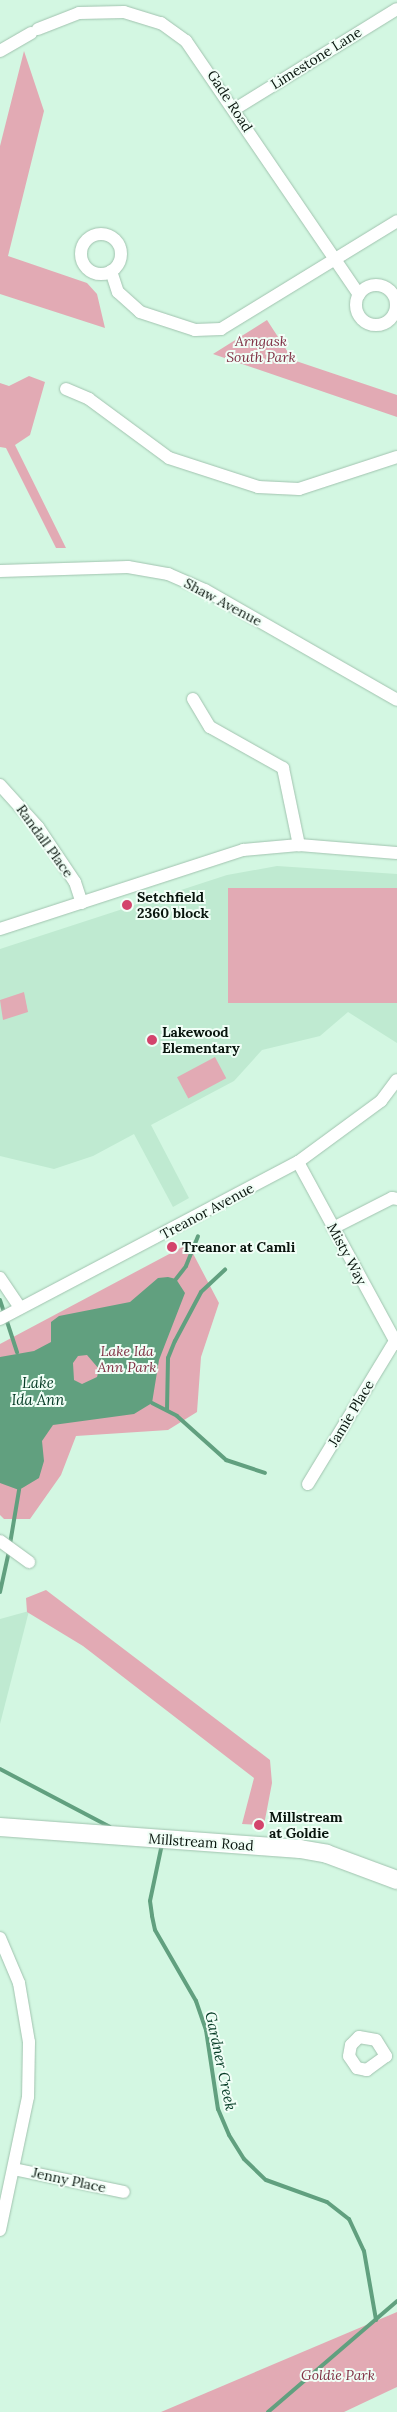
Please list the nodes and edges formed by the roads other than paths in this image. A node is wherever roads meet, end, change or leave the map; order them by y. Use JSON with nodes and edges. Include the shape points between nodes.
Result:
{"nodes":[{"id":1,"x":397,"y":8,"type":"edge"},
{"id":2,"x":0,"y":51,"type":"edge"},
{"id":3,"x":235,"y":109,"type":"junction"},
{"id":4,"x":397,"y":221,"type":"edge"},
{"id":5,"x":333,"y":262,"type":"junction"},
{"id":6,"x":111,"y":272,"type":"dead end"},
{"id":7,"x":359,"y":295,"type":"dead end"},
{"id":8,"x":66,"y":389,"type":"dead end"},
{"id":9,"x":397,"y":457,"type":"edge"},
{"id":10,"x":0,"y":571,"type":"edge"},
{"id":11,"x":193,"y":699,"type":"dead end"},
{"id":12,"x":397,"y":700,"type":"edge"},
{"id":13,"x":0,"y":785,"type":"edge"},
{"id":14,"x":299,"y":845,"type":"junction"},
{"id":15,"x":397,"y":853,"type":"edge"},
{"id":16,"x":82,"y":903,"type":"junction"},
{"id":17,"x":0,"y":928,"type":"edge"},
{"id":18,"x":397,"y":1080,"type":"edge"},
{"id":19,"x":298,"y":1162,"type":"junction"},
{"id":20,"x":397,"y":1199,"type":"edge"},
{"id":21,"x":333,"y":1228,"type":"junction"},
{"id":22,"x":0,"y":1278,"type":"edge"},
{"id":23,"x":20,"y":1308,"type":"junction"},
{"id":24,"x":0,"y":1319,"type":"edge"},
{"id":25,"x":396,"y":1342,"type":"edge"},
{"id":26,"x":308,"y":1484,"type":"dead end"},
{"id":27,"x":0,"y":1541,"type":"edge"},
{"id":28,"x":29,"y":1562,"type":"dead end"},
{"id":29,"x":0,"y":1827,"type":"edge"},
{"id":30,"x":397,"y":1880,"type":"edge"},
{"id":31,"x":0,"y":1938,"type":"edge"},
{"id":32,"x":14,"y":2169,"type":"junction"},
{"id":33,"x":124,"y":2192,"type":"dead end"},
{"id":34,"x":2,"y":2215,"type":"edge"},
{"id":35,"x":0,"y":2230,"type":"edge"}],
"edges":[{"from":1,"to":3,"type":"street","name":"Limestone Lane"},
{"from":2,"to":3,"type":"street","name":"Gade Road","via":[[35,31],[79,13],[100,10],[146,17],[175,32],[197,51]]},
{"from":3,"to":5,"type":"street","name":"Gade Road"},
{"from":4,"to":5,"type":"street"},
{"from":5,"to":6,"type":"street","via":[[238,322],[207,331],[140,312],[118,292]]},
{"from":5,"to":7,"type":"street","name":"Gade Road"},
{"from":8,"to":9,"type":"street","via":[[89,399],[169,458],[258,487],[299,489]]},
{"from":10,"to":12,"type":"street","name":"Shaw Avenue","via":[[128,567],[168,574],[205,590]]},
{"from":11,"to":14,"type":"street","via":[[210,727],[283,768]]},
{"from":13,"to":16,"type":"street","name":"Randall Place","via":[[38,827],[75,882]]},
{"from":14,"to":15,"type":"street"},
{"from":14,"to":16,"type":"street","via":[[234,853]]},
{"from":16,"to":17,"type":"street"},
{"from":18,"to":19,"type":"street","name":"Treanor Avenue","via":[[381,1101]]},
{"from":19,"to":21,"type":"street","name":"Misty Way"},
{"from":19,"to":23,"type":"street","name":"Treanor Avenue"},
{"from":20,"to":21,"type":"street","via":[[392,1198]]},
{"from":21,"to":25,"type":"street","name":"Misty Way"},
{"from":22,"to":23,"type":"street"},
{"from":23,"to":24,"type":"street","name":"Treanor Avenue"},
{"from":25,"to":26,"type":"street","name":"Jamie Place"},
{"from":27,"to":28,"type":"street"},
{"from":29,"to":30,"type":"main road","name":"Millstream Road","via":[[300,1849],[327,1854]]},
{"from":31,"to":32,"type":"street","via":[[19,1983],[29,2042],[28,2097]]},
{"from":32,"to":33,"type":"street","name":"Jenny Place"},
{"from":32,"to":34,"type":"street"},
{"from":34,"to":35,"type":"street"}]}
